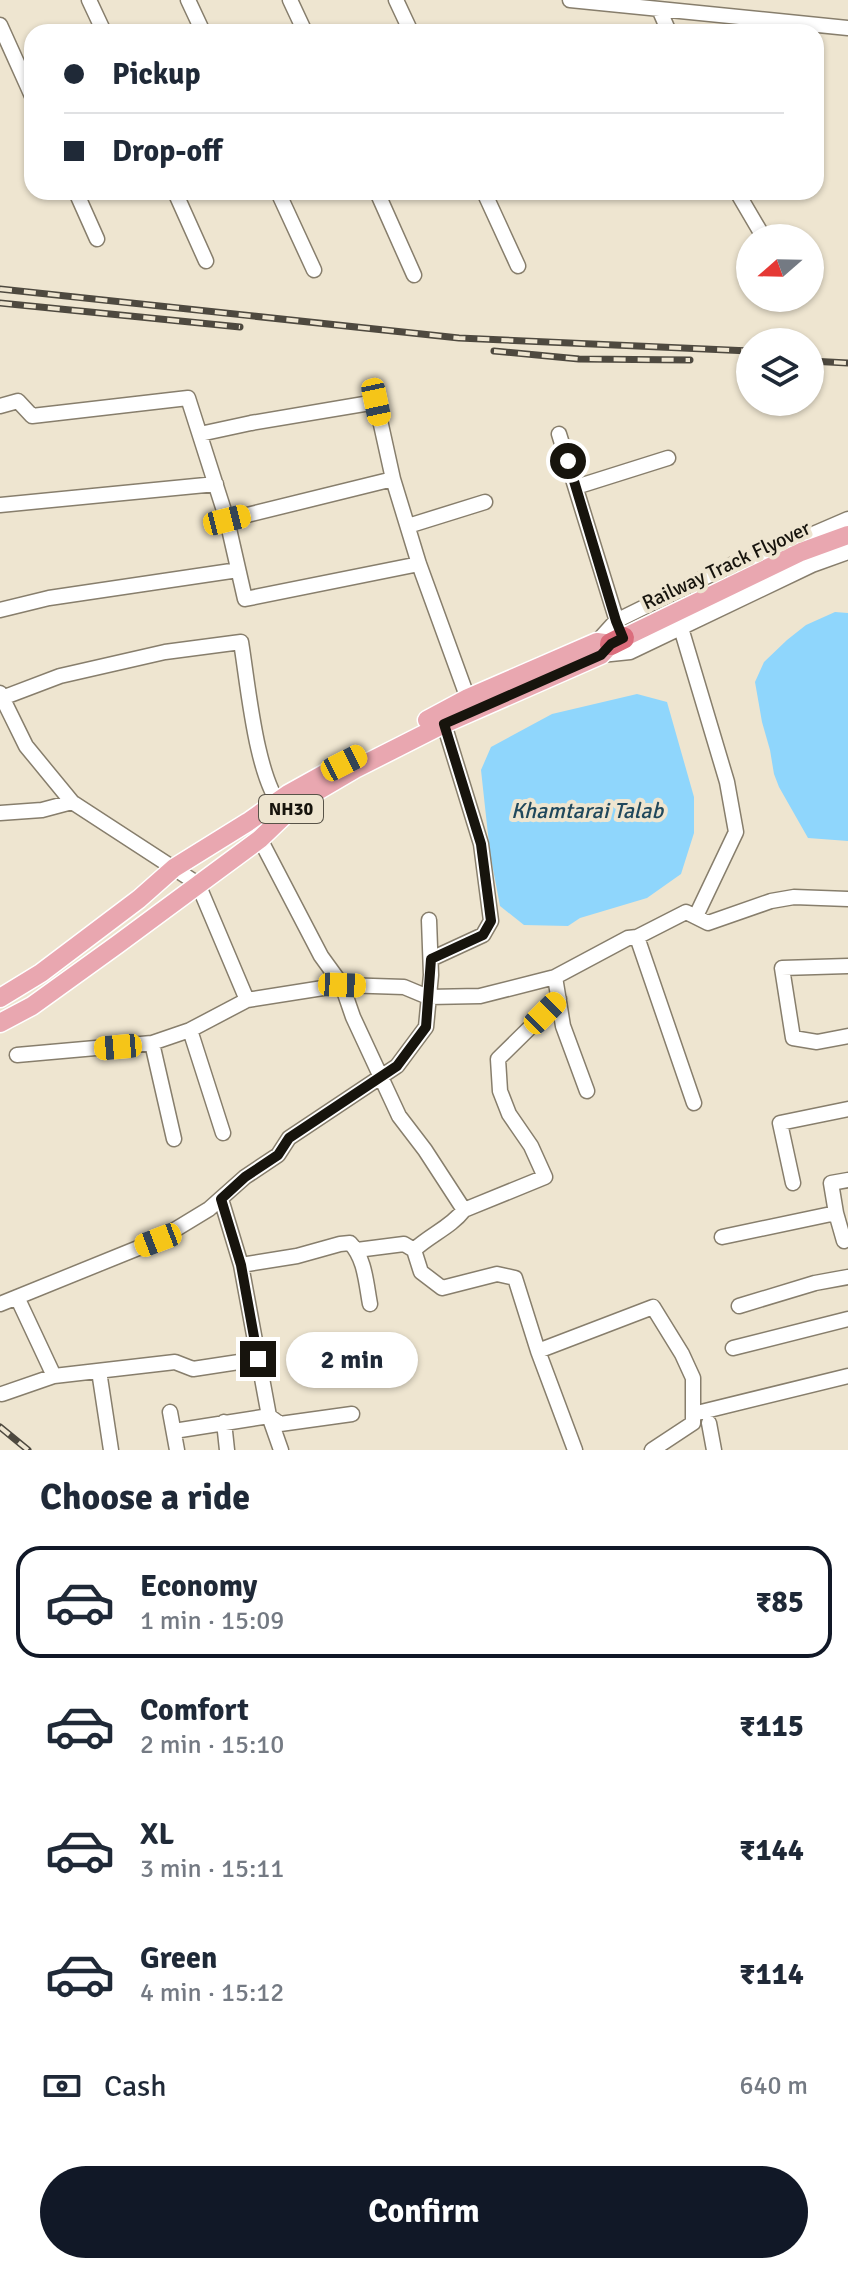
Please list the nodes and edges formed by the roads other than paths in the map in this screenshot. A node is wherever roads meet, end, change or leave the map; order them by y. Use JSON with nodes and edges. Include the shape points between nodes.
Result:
{"nodes":[{"id":1,"x":89,"y":0,"type":"edge"},
{"id":2,"x":188,"y":0,"type":"edge"},
{"id":3,"x":290,"y":0,"type":"edge"},
{"id":4,"x":396,"y":0,"type":"edge"},
{"id":5,"x":570,"y":0,"type":"edge"},
{"id":6,"x":723,"y":0,"type":"edge"},
{"id":7,"x":630,"y":3,"type":"edge"},
{"id":8,"x":659,"y":9,"type":"junction"},
{"id":9,"x":730,"y":16,"type":"junction"},
{"id":10,"x":100,"y":24,"type":"edge"},
{"id":11,"x":199,"y":24,"type":"edge"},
{"id":12,"x":301,"y":24,"type":"edge"},
{"id":13,"x":407,"y":24,"type":"edge"},
{"id":14,"x":666,"y":24,"type":"edge"},
{"id":15,"x":809,"y":24,"type":"edge"},
{"id":16,"x":0,"y":25,"type":"edge"},
{"id":17,"x":824,"y":26,"type":"edge"},
{"id":18,"x":848,"y":28,"type":"edge"},
{"id":19,"x":24,"y":78,"type":"edge"},
{"id":20,"x":80,"y":200,"type":"edge"},
{"id":21,"x":179,"y":200,"type":"edge"},
{"id":22,"x":282,"y":200,"type":"edge"},
{"id":23,"x":381,"y":200,"type":"edge"},
{"id":24,"x":488,"y":200,"type":"edge"},
{"id":25,"x":742,"y":200,"type":"edge"},
{"id":26,"x":756,"y":224,"type":"edge"},
{"id":27,"x":97,"y":239,"type":"dead end"},
{"id":28,"x":206,"y":261,"type":"dead end"},
{"id":29,"x":518,"y":266,"type":"dead end"},
{"id":30,"x":314,"y":270,"type":"dead end"},
{"id":31,"x":414,"y":275,"type":"dead end"},
{"id":32,"x":0,"y":406,"type":"edge"},
{"id":33,"x":200,"y":434,"type":"junction"},
{"id":34,"x":559,"y":434,"type":"dead end"},
{"id":35,"x":668,"y":458,"type":"dead end"},
{"id":36,"x":393,"y":479,"type":"junction"},
{"id":37,"x":216,"y":484,"type":"junction"},
{"id":38,"x":576,"y":487,"type":"junction"},
{"id":39,"x":485,"y":502,"type":"dead end"},
{"id":40,"x":0,"y":505,"type":"edge"},
{"id":41,"x":848,"y":519,"type":"edge"},
{"id":42,"x":227,"y":520,"type":"junction"},
{"id":43,"x":408,"y":526,"type":"junction"},
{"id":44,"x":848,"y":535,"type":"edge"},
{"id":45,"x":848,"y":552,"type":"edge"},
{"id":46,"x":419,"y":564,"type":"junction"},
{"id":47,"x":238,"y":570,"type":"junction"},
{"id":48,"x":0,"y":610,"type":"edge"},
{"id":49,"x":681,"y":628,"type":"junction"},
{"id":50,"x":613,"y":642,"type":"junction"},
{"id":51,"x":1,"y":695,"type":"edge"},
{"id":52,"x":471,"y":705,"type":"junction"},
{"id":53,"x":444,"y":724,"type":"junction"},
{"id":54,"x":72,"y":802,"type":"junction"},
{"id":55,"x":282,"y":807,"type":"junction"},
{"id":56,"x":0,"y":813,"type":"edge"},
{"id":57,"x":260,"y":839,"type":"junction"},
{"id":58,"x":174,"y":868,"type":"junction"},
{"id":59,"x":198,"y":884,"type":"junction"},
{"id":60,"x":848,"y":899,"type":"edge"},
{"id":61,"x":696,"y":916,"type":"junction"},
{"id":62,"x":429,"y":920,"type":"dead end"},
{"id":63,"x":637,"y":937,"type":"junction"},
{"id":64,"x":431,"y":959,"type":"junction"},
{"id":65,"x":848,"y":966,"type":"edge"},
{"id":66,"x":555,"y":977,"type":"junction"},
{"id":67,"x":342,"y":985,"type":"junction"},
{"id":68,"x":428,"y":997,"type":"junction"},
{"id":69,"x":0,"y":998,"type":"edge"},
{"id":70,"x":559,"y":999,"type":"junction"},
{"id":71,"x":247,"y":1000,"type":"junction"},
{"id":72,"x":0,"y":1023,"type":"edge"},
{"id":73,"x":190,"y":1030,"type":"junction"},
{"id":74,"x":848,"y":1036,"type":"edge"},
{"id":75,"x":152,"y":1043,"type":"junction"},
{"id":76,"x":17,"y":1055,"type":"dead end"},
{"id":77,"x":381,"y":1079,"type":"junction"},
{"id":78,"x":587,"y":1091,"type":"dead end"},
{"id":79,"x":694,"y":1103,"type":"dead end"},
{"id":80,"x":848,"y":1109,"type":"edge"},
{"id":81,"x":223,"y":1133,"type":"dead end"},
{"id":82,"x":174,"y":1139,"type":"dead end"},
{"id":83,"x":848,"y":1180,"type":"edge"},
{"id":84,"x":793,"y":1183,"type":"dead end"},
{"id":85,"x":221,"y":1199,"type":"junction"},
{"id":86,"x":464,"y":1210,"type":"junction"},
{"id":87,"x":836,"y":1213,"type":"junction"},
{"id":88,"x":722,"y":1237,"type":"dead end"},
{"id":89,"x":844,"y":1241,"type":"dead end"},
{"id":90,"x":357,"y":1250,"type":"junction"},
{"id":91,"x":414,"y":1250,"type":"junction"},
{"id":92,"x":241,"y":1265,"type":"junction"},
{"id":93,"x":848,"y":1277,"type":"edge"},
{"id":94,"x":17,"y":1297,"type":"junction"},
{"id":95,"x":0,"y":1304,"type":"edge"},
{"id":96,"x":370,"y":1304,"type":"dead end"},
{"id":97,"x":739,"y":1306,"type":"dead end"},
{"id":98,"x":848,"y":1319,"type":"edge"},
{"id":99,"x":733,"y":1348,"type":"dead end"},
{"id":100,"x":538,"y":1351,"type":"junction"},
{"id":101,"x":258,"y":1359,"type":"junction"},
{"id":102,"x":99,"y":1371,"type":"junction"},
{"id":103,"x":54,"y":1376,"type":"junction"},
{"id":104,"x":848,"y":1376,"type":"edge"},
{"id":105,"x":2,"y":1394,"type":"dead end"},
{"id":106,"x":170,"y":1412,"type":"dead end"},
{"id":107,"x":352,"y":1414,"type":"dead end"},
{"id":108,"x":693,"y":1414,"type":"junction"},
{"id":109,"x":269,"y":1416,"type":"junction"},
{"id":110,"x":224,"y":1422,"type":"junction"},
{"id":111,"x":709,"y":1423,"type":"dead end"},
{"id":112,"x":174,"y":1431,"type":"junction"},
{"id":113,"x":111,"y":1450,"type":"edge"},
{"id":114,"x":177,"y":1450,"type":"edge"},
{"id":115,"x":227,"y":1450,"type":"edge"},
{"id":116,"x":281,"y":1450,"type":"edge"},
{"id":117,"x":575,"y":1450,"type":"edge"},
{"id":118,"x":652,"y":1450,"type":"edge"},
{"id":119,"x":714,"y":1450,"type":"edge"}],
"edges":[{"from":1,"to":10,"type":"street"},
{"from":2,"to":11,"type":"street"},
{"from":3,"to":12,"type":"street"},
{"from":4,"to":13,"type":"street"},
{"from":5,"to":7,"type":"street"},
{"from":6,"to":9,"type":"street"},
{"from":7,"to":8,"type":"street"},
{"from":8,"to":9,"type":"street"},
{"from":8,"to":14,"type":"street"},
{"from":9,"to":15,"type":"street"},
{"from":16,"to":19,"type":"street"},
{"from":17,"to":18,"type":"street"},
{"from":20,"to":27,"type":"street"},
{"from":21,"to":28,"type":"street"},
{"from":22,"to":30,"type":"street"},
{"from":23,"to":31,"type":"street"},
{"from":24,"to":29,"type":"street"},
{"from":25,"to":26,"type":"street"},
{"from":32,"to":33,"type":"street","via":[[18,401],[32,416],[188,398]]},
{"from":33,"to":36,"type":"street","via":[[376,402]]},
{"from":33,"to":37,"type":"street"},
{"from":34,"to":38,"type":"street"},
{"from":35,"to":38,"type":"street"},
{"from":36,"to":42,"type":"street"},
{"from":36,"to":43,"type":"street"},
{"from":37,"to":40,"type":"street"},
{"from":37,"to":42,"type":"street"},
{"from":38,"to":50,"type":"street"},
{"from":39,"to":43,"type":"street"},
{"from":41,"to":50,"type":"street","via":[[738,562]]},
{"from":42,"to":47,"type":"street"},
{"from":43,"to":46,"type":"street"},
{"from":44,"to":50,"type":"main road","name":"Railway Track Flyover","number":"NH30","via":[[801,552]]},
{"from":45,"to":49,"type":"street"},
{"from":46,"to":47,"type":"street","via":[[245,599]]},
{"from":46,"to":52,"type":"street"},
{"from":47,"to":48,"type":"street"},
{"from":49,"to":50,"type":"street"},
{"from":49,"to":61,"type":"street","via":[[727,782],[736,832]]},
{"from":50,"to":52,"type":"main road","number":"NH30"},
{"from":51,"to":54,"type":"street","via":[[26,746]]},
{"from":51,"to":55,"type":"street","via":[[165,652],[241,642],[262,767]]},
{"from":52,"to":53,"type":"main road","number":"NH30"},
{"from":52,"to":55,"type":"main road","number":"NH30","via":[[317,776]]},
{"from":53,"to":55,"type":"main road","number":"NH30"},
{"from":53,"to":64,"type":"street","via":[[481,844],[491,921],[483,935]]},
{"from":54,"to":56,"type":"street"},
{"from":54,"to":58,"type":"street"},
{"from":55,"to":57,"type":"main road","number":"NH30"},
{"from":55,"to":58,"type":"main road","number":"NH30"},
{"from":57,"to":59,"type":"main road","number":"NH30"},
{"from":57,"to":67,"type":"street","via":[[321,956]]},
{"from":58,"to":59,"type":"street"},
{"from":58,"to":69,"type":"main road","number":"NH30","via":[[41,973]]},
{"from":59,"to":71,"type":"street"},
{"from":59,"to":72,"type":"main road","number":"NH30","via":[[32,1006]]},
{"from":60,"to":61,"type":"street","via":[[794,897],[708,923]]},
{"from":61,"to":63,"type":"street","via":[[686,912]]},
{"from":62,"to":64,"type":"street"},
{"from":63,"to":66,"type":"street"},
{"from":63,"to":79,"type":"street"},
{"from":64,"to":68,"type":"street"},
{"from":65,"to":74,"type":"street","via":[[782,968],[793,1038],[817,1042]]},
{"from":66,"to":68,"type":"street","via":[[480,996]]},
{"from":66,"to":70,"type":"street"},
{"from":67,"to":68,"type":"street","via":[[404,987]]},
{"from":67,"to":71,"type":"street"},
{"from":67,"to":77,"type":"street"},
{"from":68,"to":77,"type":"street","via":[[426,1027]]},
{"from":70,"to":78,"type":"street","via":[[563,1026]]},
{"from":70,"to":86,"type":"street","via":[[498,1059],[500,1091],[509,1114],[545,1177]]},
{"from":71,"to":73,"type":"street"},
{"from":73,"to":75,"type":"street"},
{"from":73,"to":81,"type":"street"},
{"from":75,"to":76,"type":"street"},
{"from":75,"to":82,"type":"street"},
{"from":77,"to":85,"type":"street","via":[[289,1138],[278,1155]]},
{"from":77,"to":86,"type":"street","via":[[399,1116]]},
{"from":80,"to":84,"type":"street","via":[[780,1123]]},
{"from":83,"to":87,"type":"street","via":[[831,1183]]},
{"from":85,"to":92,"type":"street"},
{"from":85,"to":94,"type":"street","via":[[158,1240]]},
{"from":86,"to":91,"type":"street"},
{"from":87,"to":88,"type":"street"},
{"from":87,"to":89,"type":"street"},
{"from":90,"to":91,"type":"street","via":[[393,1244]]},
{"from":90,"to":92,"type":"street","via":[[350,1243],[340,1244]]},
{"from":90,"to":96,"type":"street"},
{"from":91,"to":100,"type":"street","via":[[421,1272],[442,1288],[497,1274],[515,1278]]},
{"from":92,"to":101,"type":"street"},
{"from":93,"to":97,"type":"street"},
{"from":94,"to":95,"type":"street"},
{"from":94,"to":103,"type":"street"},
{"from":98,"to":99,"type":"street"},
{"from":100,"to":108,"type":"street","via":[[653,1307],[693,1378]]},
{"from":100,"to":117,"type":"street"},
{"from":101,"to":102,"type":"street","via":[[193,1369],[175,1362]]},
{"from":101,"to":109,"type":"street"},
{"from":102,"to":103,"type":"street"},
{"from":102,"to":113,"type":"street"},
{"from":103,"to":105,"type":"street"},
{"from":104,"to":108,"type":"street"},
{"from":106,"to":112,"type":"street"},
{"from":107,"to":109,"type":"street","via":[[280,1424]]},
{"from":108,"to":118,"type":"street","via":[[693,1423]]},
{"from":109,"to":110,"type":"street"},
{"from":109,"to":116,"type":"street"},
{"from":110,"to":112,"type":"street"},
{"from":110,"to":115,"type":"street"},
{"from":111,"to":119,"type":"street"},
{"from":112,"to":114,"type":"street"}]}
